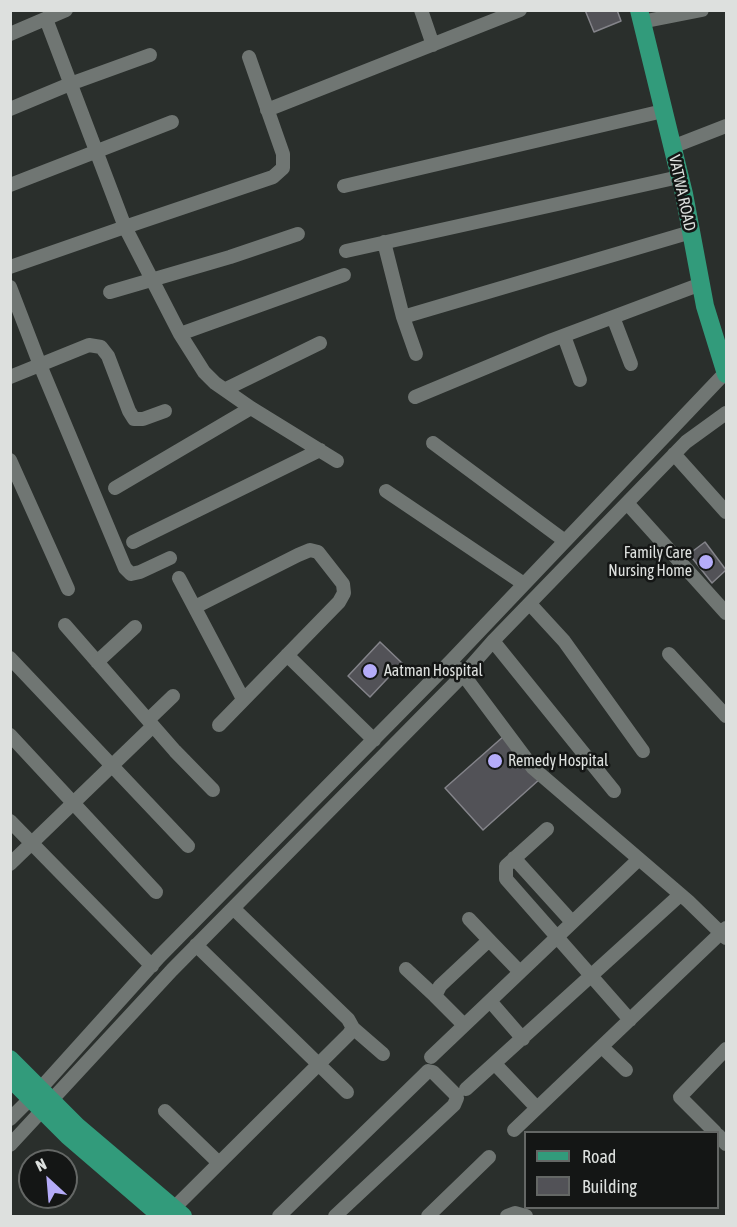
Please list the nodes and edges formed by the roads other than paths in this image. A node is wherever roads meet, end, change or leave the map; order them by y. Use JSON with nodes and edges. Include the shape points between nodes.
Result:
{"nodes":[{"id":1,"x":66,"y":10,"type":"edge"},
{"id":2,"x":421,"y":10,"type":"edge"},
{"id":3,"x":520,"y":10,"type":"edge"},
{"id":4,"x":702,"y":10,"type":"edge"},
{"id":5,"x":640,"y":16,"type":"edge"},
{"id":6,"x":46,"y":19,"type":"junction"},
{"id":7,"x":10,"y":34,"type":"edge"},
{"id":8,"x":433,"y":45,"type":"junction"},
{"id":9,"x":150,"y":55,"type":"dead end"},
{"id":10,"x":249,"y":57,"type":"dead end"},
{"id":11,"x":70,"y":84,"type":"junction"},
{"id":12,"x":10,"y":109,"type":"edge"},
{"id":13,"x":267,"y":110,"type":"junction"},
{"id":14,"x":663,"y":111,"type":"junction"},
{"id":15,"x":172,"y":122,"type":"dead end"},
{"id":16,"x":726,"y":126,"type":"edge"},
{"id":17,"x":672,"y":147,"type":"junction"},
{"id":18,"x":96,"y":151,"type":"junction"},
{"id":19,"x":679,"y":177,"type":"junction"},
{"id":20,"x":10,"y":185,"type":"edge"},
{"id":21,"x":344,"y":186,"type":"dead end"},
{"id":22,"x":125,"y":227,"type":"junction"},
{"id":23,"x":691,"y":232,"type":"junction"},
{"id":24,"x":298,"y":234,"type":"dead end"},
{"id":25,"x":384,"y":242,"type":"junction"},
{"id":26,"x":346,"y":251,"type":"dead end"},
{"id":27,"x":10,"y":267,"type":"edge"},
{"id":28,"x":344,"y":275,"type":"dead end"},
{"id":29,"x":152,"y":280,"type":"junction"},
{"id":30,"x":700,"y":284,"type":"junction"},
{"id":31,"x":10,"y":287,"type":"edge"},
{"id":32,"x":110,"y":292,"type":"dead end"},
{"id":33,"x":15,"y":313,"type":"edge"},
{"id":34,"x":403,"y":317,"type":"junction"},
{"id":35,"x":613,"y":317,"type":"junction"},
{"id":36,"x":180,"y":334,"type":"junction"},
{"id":37,"x":564,"y":336,"type":"junction"},
{"id":38,"x":320,"y":343,"type":"dead end"},
{"id":39,"x":416,"y":354,"type":"dead end"},
{"id":40,"x":631,"y":364,"type":"dead end"},
{"id":41,"x":40,"y":365,"type":"junction"},
{"id":42,"x":726,"y":374,"type":"edge"},
{"id":43,"x":10,"y":378,"type":"edge"},
{"id":44,"x":580,"y":380,"type":"dead end"},
{"id":45,"x":226,"y":389,"type":"junction"},
{"id":46,"x":415,"y":397,"type":"dead end"},
{"id":47,"x":251,"y":408,"type":"junction"},
{"id":48,"x":165,"y":411,"type":"dead end"},
{"id":49,"x":726,"y":412,"type":"edge"},
{"id":50,"x":433,"y":443,"type":"dead end"},
{"id":51,"x":320,"y":450,"type":"junction"},
{"id":52,"x":674,"y":454,"type":"junction"},
{"id":53,"x":10,"y":460,"type":"edge"},
{"id":54,"x":337,"y":461,"type":"dead end"},
{"id":55,"x":115,"y":488,"type":"dead end"},
{"id":56,"x":386,"y":491,"type":"dead end"},
{"id":57,"x":627,"y":503,"type":"junction"},
{"id":58,"x":726,"y":512,"type":"edge"},
{"id":59,"x":566,"y":541,"type":"junction"},
{"id":60,"x":133,"y":542,"type":"dead end"},
{"id":61,"x":170,"y":558,"type":"dead end"},
{"id":62,"x":179,"y":578,"type":"dead end"},
{"id":63,"x":524,"y":584,"type":"junction"},
{"id":64,"x":68,"y":589,"type":"dead end"},
{"id":65,"x":530,"y":604,"type":"junction"},
{"id":66,"x":195,"y":607,"type":"junction"},
{"id":67,"x":726,"y":613,"type":"edge"},
{"id":68,"x":65,"y":626,"type":"dead end"},
{"id":69,"x":135,"y":627,"type":"dead end"},
{"id":70,"x":493,"y":641,"type":"junction"},
{"id":71,"x":669,"y":654,"type":"dead end"},
{"id":72,"x":286,"y":655,"type":"junction"},
{"id":73,"x":10,"y":658,"type":"edge"},
{"id":74,"x":451,"y":661,"type":"junction"},
{"id":75,"x":97,"y":662,"type":"junction"},
{"id":76,"x":464,"y":674,"type":"junction"},
{"id":77,"x":173,"y":696,"type":"dead end"},
{"id":78,"x":243,"y":699,"type":"junction"},
{"id":79,"x":726,"y":716,"type":"edge"},
{"id":80,"x":150,"y":723,"type":"junction"},
{"id":81,"x":219,"y":725,"type":"dead end"},
{"id":82,"x":10,"y":735,"type":"edge"},
{"id":83,"x":374,"y":740,"type":"junction"},
{"id":84,"x":643,"y":751,"type":"dead end"},
{"id":85,"x":111,"y":766,"type":"junction"},
{"id":86,"x":213,"y":790,"type":"dead end"},
{"id":87,"x":614,"y":791,"type":"dead end"},
{"id":88,"x":74,"y":803,"type":"junction"},
{"id":89,"x":10,"y":821,"type":"edge"},
{"id":90,"x":547,"y":829,"type":"dead end"},
{"id":91,"x":32,"y":843,"type":"junction"},
{"id":92,"x":188,"y":846,"type":"dead end"},
{"id":93,"x":514,"y":858,"type":"junction"},
{"id":94,"x":639,"y":860,"type":"junction"},
{"id":95,"x":10,"y":864,"type":"edge"},
{"id":96,"x":156,"y":892,"type":"dead end"},
{"id":97,"x":680,"y":895,"type":"junction"},
{"id":98,"x":233,"y":908,"type":"junction"},
{"id":99,"x":469,"y":919,"type":"dead end"},
{"id":100,"x":572,"y":922,"type":"junction"},
{"id":101,"x":725,"y":933,"type":"edge"},
{"id":102,"x":556,"y":937,"type":"junction"},
{"id":103,"x":490,"y":941,"type":"junction"},
{"id":104,"x":196,"y":945,"type":"junction"},
{"id":105,"x":152,"y":966,"type":"junction"},
{"id":106,"x":406,"y":969,"type":"dead end"},
{"id":107,"x":520,"y":972,"type":"junction"},
{"id":108,"x":590,"y":977,"type":"junction"},
{"id":109,"x":435,"y":996,"type":"junction"},
{"id":110,"x":490,"y":1001,"type":"junction"},
{"id":111,"x":630,"y":1020,"type":"junction"},
{"id":112,"x":464,"y":1025,"type":"junction"},
{"id":113,"x":353,"y":1028,"type":"junction"},
{"id":114,"x":523,"y":1039,"type":"junction"},
{"id":115,"x":602,"y":1047,"type":"junction"},
{"id":116,"x":726,"y":1049,"type":"edge"},
{"id":117,"x":383,"y":1054,"type":"dead end"},
{"id":118,"x":431,"y":1057,"type":"dead end"},
{"id":119,"x":10,"y":1059,"type":"edge"},
{"id":120,"x":317,"y":1064,"type":"junction"},
{"id":121,"x":495,"y":1064,"type":"junction"},
{"id":122,"x":626,"y":1070,"type":"dead end"},
{"id":123,"x":12,"y":1083,"type":"edge"},
{"id":124,"x":466,"y":1089,"type":"dead end"},
{"id":125,"x":347,"y":1092,"type":"dead end"},
{"id":126,"x":41,"y":1100,"type":"junction"},
{"id":127,"x":537,"y":1108,"type":"junction"},
{"id":128,"x":165,"y":1111,"type":"dead end"},
{"id":129,"x":10,"y":1119,"type":"edge"},
{"id":130,"x":514,"y":1130,"type":"dead end"},
{"id":131,"x":713,"y":1131,"type":"edge"},
{"id":132,"x":10,"y":1145,"type":"edge"},
{"id":133,"x":489,"y":1157,"type":"dead end"},
{"id":134,"x":219,"y":1163,"type":"junction"},
{"id":135,"x":172,"y":1214,"type":"edge"},
{"id":136,"x":279,"y":1216,"type":"edge"},
{"id":137,"x":334,"y":1216,"type":"edge"},
{"id":138,"x":428,"y":1216,"type":"edge"},
{"id":139,"x":507,"y":1216,"type":"edge"},
{"id":140,"x":526,"y":1216,"type":"edge"}],
"edges":[{"from":1,"to":6,"type":"street"},
{"from":2,"to":8,"type":"street"},
{"from":3,"to":8,"type":"street"},
{"from":4,"to":5,"type":"street"},
{"from":5,"to":14,"type":"main road","name":"VATWA ROAD"},
{"from":6,"to":7,"type":"street"},
{"from":6,"to":11,"type":"street"},
{"from":8,"to":13,"type":"street"},
{"from":9,"to":11,"type":"street"},
{"from":10,"to":13,"type":"street"},
{"from":11,"to":12,"type":"street"},
{"from":11,"to":18,"type":"street"},
{"from":13,"to":22,"type":"street","via":[[282,154],[282,168],[273,177]]},
{"from":14,"to":17,"type":"main road","name":"VATWA ROAD"},
{"from":14,"to":21,"type":"street"},
{"from":15,"to":18,"type":"street"},
{"from":16,"to":17,"type":"street"},
{"from":17,"to":19,"type":"main road","name":"VATWA ROAD"},
{"from":18,"to":20,"type":"street"},
{"from":18,"to":22,"type":"street"},
{"from":19,"to":23,"type":"main road","name":"VATWA ROAD"},
{"from":19,"to":25,"type":"street"},
{"from":22,"to":27,"type":"street"},
{"from":22,"to":29,"type":"street"},
{"from":23,"to":30,"type":"main road","name":"VATWA ROAD"},
{"from":23,"to":34,"type":"street"},
{"from":24,"to":29,"type":"street"},
{"from":25,"to":26,"type":"street"},
{"from":25,"to":34,"type":"street"},
{"from":28,"to":36,"type":"street"},
{"from":29,"to":32,"type":"street"},
{"from":29,"to":36,"type":"street"},
{"from":30,"to":35,"type":"street"},
{"from":30,"to":42,"type":"main road","name":"VATWA ROAD"},
{"from":31,"to":33,"type":"street"},
{"from":33,"to":41,"type":"street"},
{"from":34,"to":39,"type":"street"},
{"from":35,"to":37,"type":"street"},
{"from":35,"to":40,"type":"street"},
{"from":36,"to":45,"type":"street","via":[[204,372]]},
{"from":37,"to":44,"type":"street"},
{"from":37,"to":46,"type":"street"},
{"from":38,"to":45,"type":"street"},
{"from":41,"to":43,"type":"street"},
{"from":41,"to":48,"type":"street","via":[[89,345],[102,347],[134,419]]},
{"from":41,"to":61,"type":"street","via":[[125,568],[131,574]]},
{"from":42,"to":59,"type":"street"},
{"from":45,"to":47,"type":"street"},
{"from":47,"to":51,"type":"street"},
{"from":47,"to":55,"type":"street"},
{"from":49,"to":52,"type":"street"},
{"from":50,"to":59,"type":"street"},
{"from":51,"to":54,"type":"street"},
{"from":51,"to":60,"type":"street"},
{"from":52,"to":57,"type":"street"},
{"from":52,"to":58,"type":"street"},
{"from":53,"to":64,"type":"street"},
{"from":56,"to":63,"type":"street"},
{"from":57,"to":65,"type":"street"},
{"from":57,"to":67,"type":"street"},
{"from":59,"to":63,"type":"street"},
{"from":62,"to":66,"type":"street"},
{"from":63,"to":74,"type":"street"},
{"from":65,"to":70,"type":"street"},
{"from":65,"to":84,"type":"street","via":[[564,641]]},
{"from":66,"to":72,"type":"street","via":[[298,555],[310,550],[318,552],[343,584],[344,593]]},
{"from":66,"to":78,"type":"street"},
{"from":68,"to":75,"type":"street"},
{"from":69,"to":75,"type":"street"},
{"from":70,"to":76,"type":"street"},
{"from":70,"to":87,"type":"street"},
{"from":71,"to":79,"type":"street"},
{"from":72,"to":78,"type":"street"},
{"from":72,"to":83,"type":"street"},
{"from":73,"to":85,"type":"street"},
{"from":74,"to":76,"type":"street"},
{"from":74,"to":83,"type":"street"},
{"from":75,"to":80,"type":"street"},
{"from":76,"to":94,"type":"street","via":[[533,768]]},
{"from":76,"to":98,"type":"street"},
{"from":77,"to":80,"type":"street"},
{"from":78,"to":81,"type":"street"},
{"from":80,"to":85,"type":"street"},
{"from":80,"to":86,"type":"street"},
{"from":82,"to":88,"type":"street"},
{"from":83,"to":105,"type":"street"},
{"from":85,"to":88,"type":"street"},
{"from":85,"to":92,"type":"street"},
{"from":88,"to":91,"type":"street"},
{"from":88,"to":96,"type":"street"},
{"from":89,"to":91,"type":"street"},
{"from":90,"to":93,"type":"street"},
{"from":91,"to":95,"type":"street"},
{"from":91,"to":105,"type":"street"},
{"from":93,"to":100,"type":"street"},
{"from":93,"to":102,"type":"street","via":[[506,866],[506,879]]},
{"from":94,"to":97,"type":"street"},
{"from":94,"to":100,"type":"street"},
{"from":97,"to":101,"type":"street"},
{"from":97,"to":108,"type":"street"},
{"from":98,"to":104,"type":"street"},
{"from":98,"to":113,"type":"street"},
{"from":99,"to":103,"type":"street"},
{"from":100,"to":102,"type":"street"},
{"from":101,"to":111,"type":"street"},
{"from":102,"to":107,"type":"street"},
{"from":102,"to":108,"type":"street"},
{"from":103,"to":107,"type":"street"},
{"from":103,"to":109,"type":"street","via":[[440,986]]},
{"from":104,"to":120,"type":"street"},
{"from":104,"to":126,"type":"street"},
{"from":105,"to":126,"type":"street"},
{"from":106,"to":109,"type":"street"},
{"from":107,"to":110,"type":"street"},
{"from":108,"to":111,"type":"street"},
{"from":108,"to":114,"type":"street"},
{"from":109,"to":112,"type":"street"},
{"from":110,"to":112,"type":"street"},
{"from":110,"to":114,"type":"street"},
{"from":111,"to":115,"type":"street"},
{"from":112,"to":118,"type":"street"},
{"from":113,"to":117,"type":"street"},
{"from":113,"to":120,"type":"street"},
{"from":114,"to":121,"type":"street"},
{"from":115,"to":122,"type":"street"},
{"from":115,"to":127,"type":"street"},
{"from":116,"to":131,"type":"street","via":[[680,1097]]},
{"from":119,"to":126,"type":"main road"},
{"from":120,"to":125,"type":"street"},
{"from":120,"to":134,"type":"street"},
{"from":121,"to":124,"type":"street"},
{"from":121,"to":127,"type":"street"},
{"from":123,"to":126,"type":"main road"},
{"from":126,"to":129,"type":"street"},
{"from":126,"to":132,"type":"street"},
{"from":126,"to":135,"type":"main road","via":[[76,1126]]},
{"from":127,"to":130,"type":"street"},
{"from":128,"to":134,"type":"street"},
{"from":133,"to":138,"type":"street"},
{"from":134,"to":135,"type":"street"},
{"from":136,"to":137,"type":"street","via":[[423,1075],[433,1072],[455,1094],[454,1105]]},
{"from":139,"to":140,"type":"street"}]}
